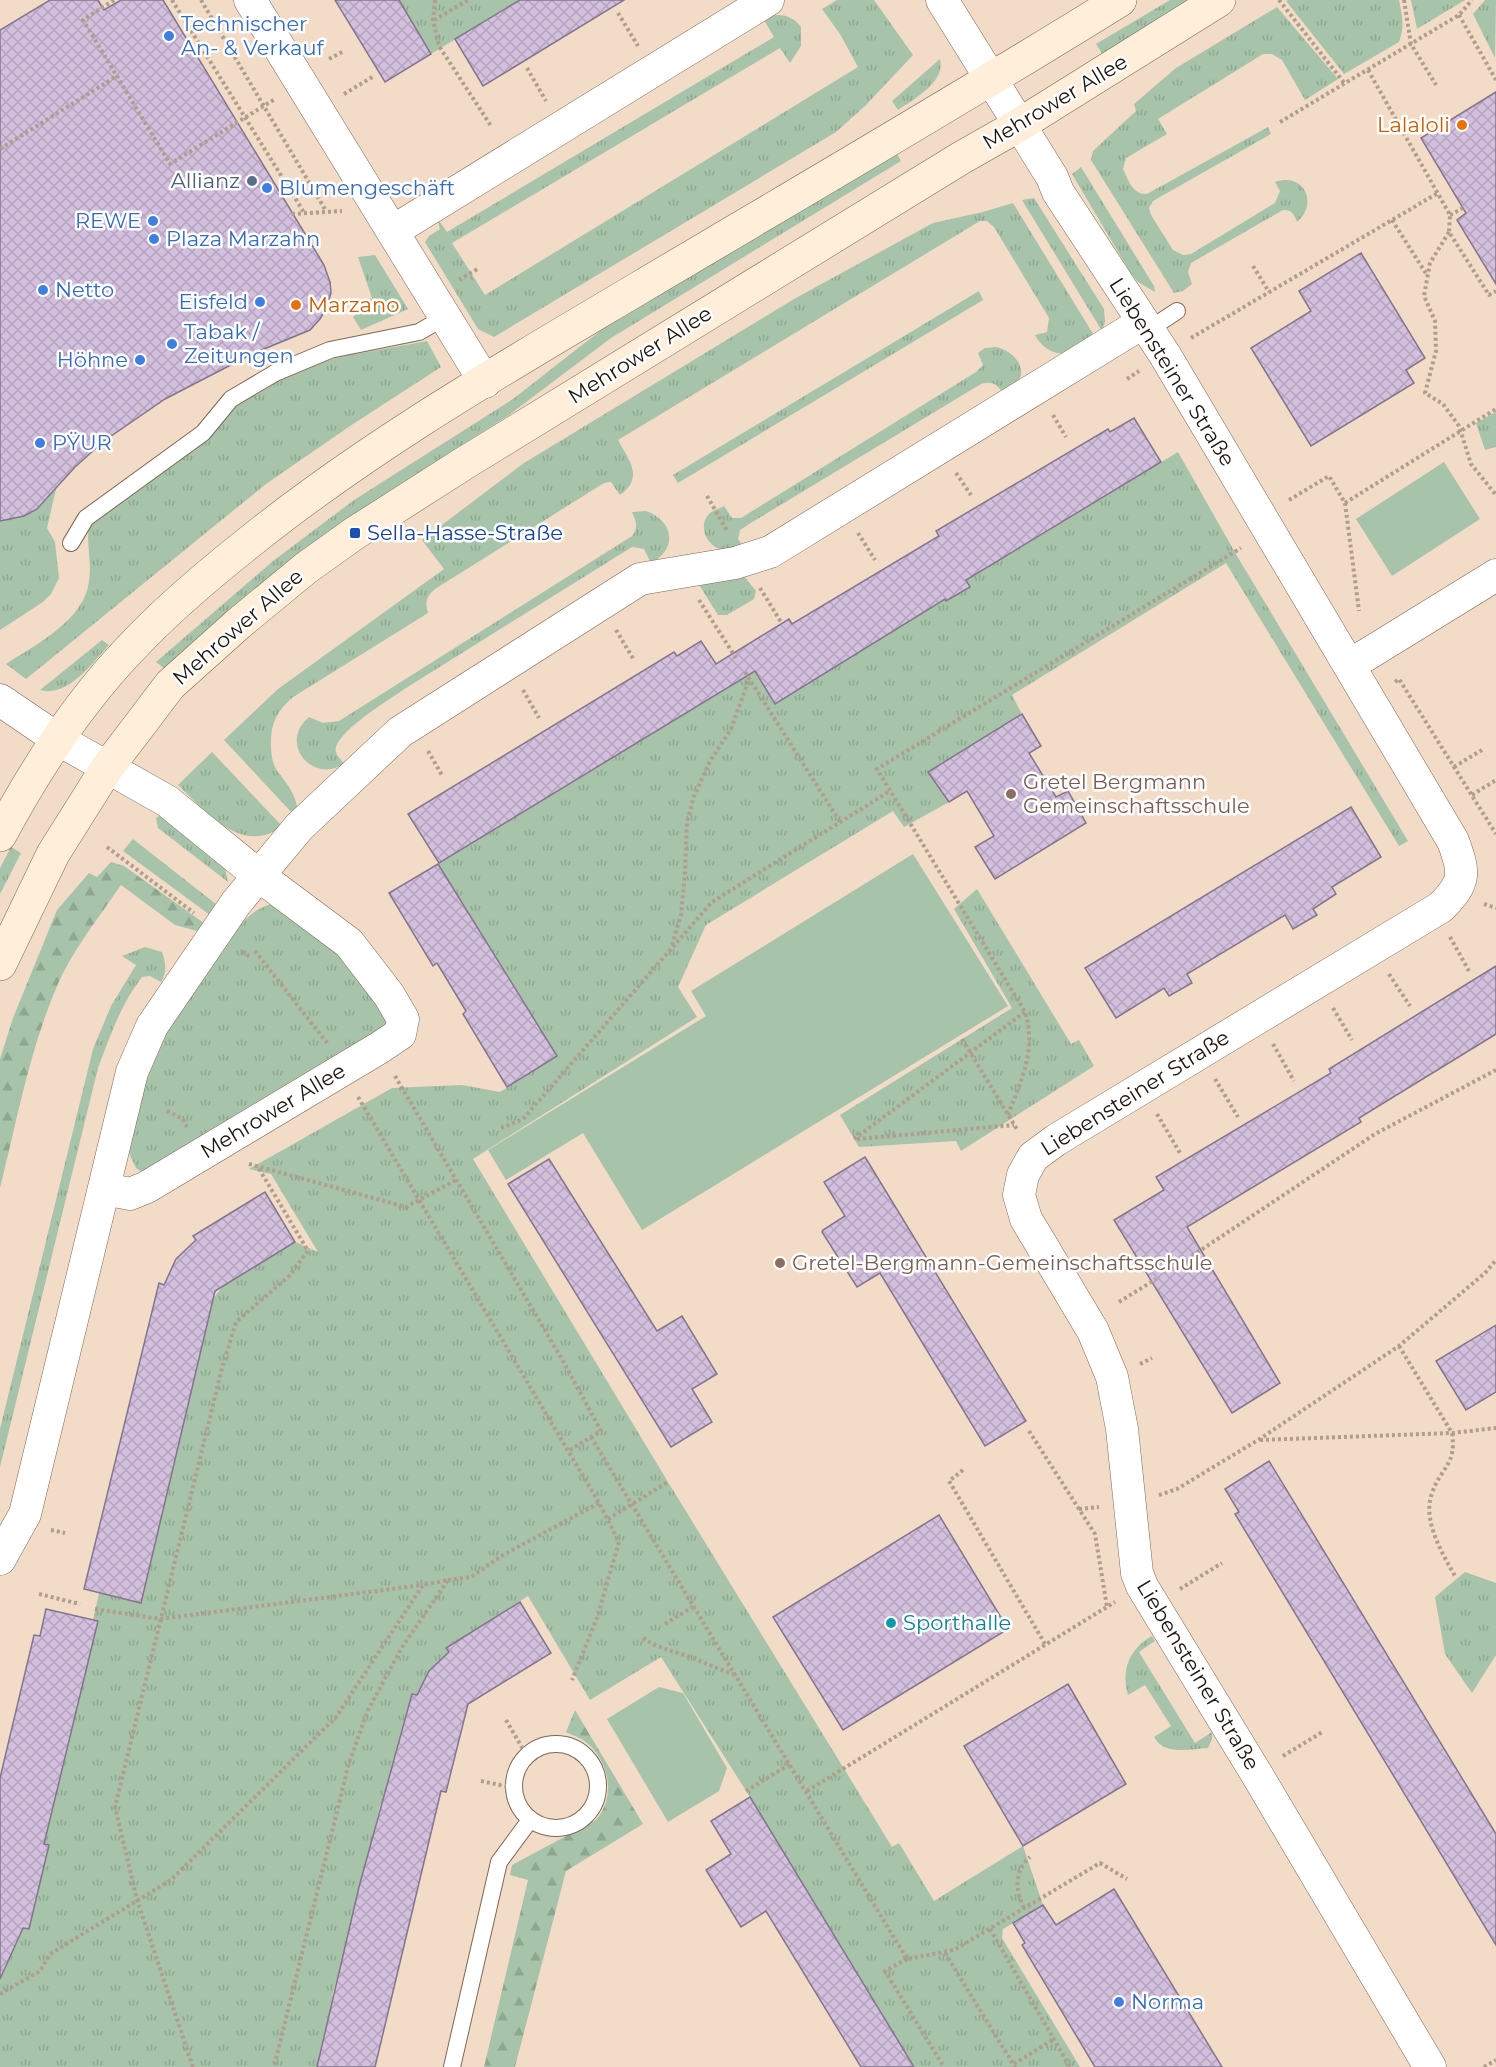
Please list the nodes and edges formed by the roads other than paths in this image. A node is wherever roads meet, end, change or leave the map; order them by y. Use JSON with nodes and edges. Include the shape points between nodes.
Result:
{"nodes":[{"id":1,"x":250,"y":0,"type":"edge"},
{"id":2,"x":768,"y":0,"type":"edge"},
{"id":3,"x":942,"y":0,"type":"edge"},
{"id":4,"x":1120,"y":0,"type":"edge"},
{"id":5,"x":1219,"y":0,"type":"edge"},
{"id":6,"x":991,"y":81,"type":"junction"},
{"id":7,"x":1019,"y":125,"type":"junction"},
{"id":8,"x":393,"y":231,"type":"junction"},
{"id":9,"x":1178,"y":310,"type":"dead end"},
{"id":10,"x":445,"y":317,"type":"junction"},
{"id":11,"x":1145,"y":327,"type":"junction"},
{"id":12,"x":485,"y":382,"type":"junction"},
{"id":13,"x":71,"y":543,"type":"dead end"},
{"id":14,"x":1496,"y":574,"type":"edge"},
{"id":15,"x":1350,"y":665,"type":"junction"},
{"id":16,"x":0,"y":700,"type":"edge"},
{"id":17,"x":58,"y":740,"type":"junction"},
{"id":18,"x":107,"y":768,"type":"junction"},
{"id":19,"x":0,"y":835,"type":"edge"},
{"id":20,"x":258,"y":874,"type":"junction"},
{"id":21,"x":0,"y":964,"type":"edge"},
{"id":22,"x":105,"y":1189,"type":"junction"},
{"id":23,"x":0,"y":1559,"type":"edge"},
{"id":24,"x":530,"y":1820,"type":"junction"},
{"id":25,"x":452,"y":2067,"type":"edge"},
{"id":26,"x":1430,"y":2067,"type":"edge"}],
"edges":[{"from":1,"to":8,"type":"street"},
{"from":2,"to":8,"type":"street"},
{"from":3,"to":6,"type":"street"},
{"from":4,"to":6,"type":"main road"},
{"from":5,"to":7,"type":"main road","name":"Mehrower Allee"},
{"from":6,"to":7,"type":"street","name":"Liebensteiner Straße"},
{"from":6,"to":12,"type":"main road"},
{"from":7,"to":11,"type":"street","name":"Liebensteiner Straße"},
{"from":7,"to":18,"type":"main road","name":"Mehrower Allee","via":[[463,464],[326,554],[170,685]]},
{"from":8,"to":10,"type":"street"},
{"from":9,"to":11,"type":"lane"},
{"from":10,"to":12,"type":"street"},
{"from":10,"to":13,"type":"lane","via":[[419,332],[330,350],[275,373],[231,399],[203,433],[86,518]]},
{"from":11,"to":15,"type":"street","name":"Liebensteiner Straße"},
{"from":11,"to":20,"type":"street","via":[[770,552],[735,563],[640,579],[400,732],[299,827]]},
{"from":12,"to":17,"type":"main road","via":[[345,470],[202,580],[129,649]]},
{"from":14,"to":15,"type":"street"},
{"from":15,"to":26,"type":"street","name":"Liebensteiner Straße","via":[[1453,841],[1461,866],[1455,892],[1441,907],[1056,1140],[1033,1157],[1023,1175],[1019,1195],[1026,1219],[1093,1331],[1110,1371],[1122,1429],[1137,1573]]},
{"from":16,"to":17,"type":"street"},
{"from":17,"to":18,"type":"street","name":"Mehrower Allee"},
{"from":17,"to":19,"type":"main road"},
{"from":18,"to":20,"type":"street","name":"Mehrower Allee","via":[[167,801]]},
{"from":18,"to":21,"type":"main road","name":"Mehrower Allee","via":[[53,854]]},
{"from":20,"to":22,"type":"street","via":[[194,962],[148,1035],[132,1072]]},
{"from":20,"to":22,"type":"street","name":"Mehrower Allee","via":[[349,943],[403,1019],[400,1034],[147,1187],[130,1194]]},
{"from":22,"to":23,"type":"street","via":[[25,1514]]},
{"from":24,"to":24,"type":"lane","via":[[550,1828],[572,1826],[595,1802],[598,1781],[590,1761],[572,1747],[540,1747],[517,1770],[517,1803]]},
{"from":24,"to":25,"type":"lane","via":[[499,1862]]}]}
